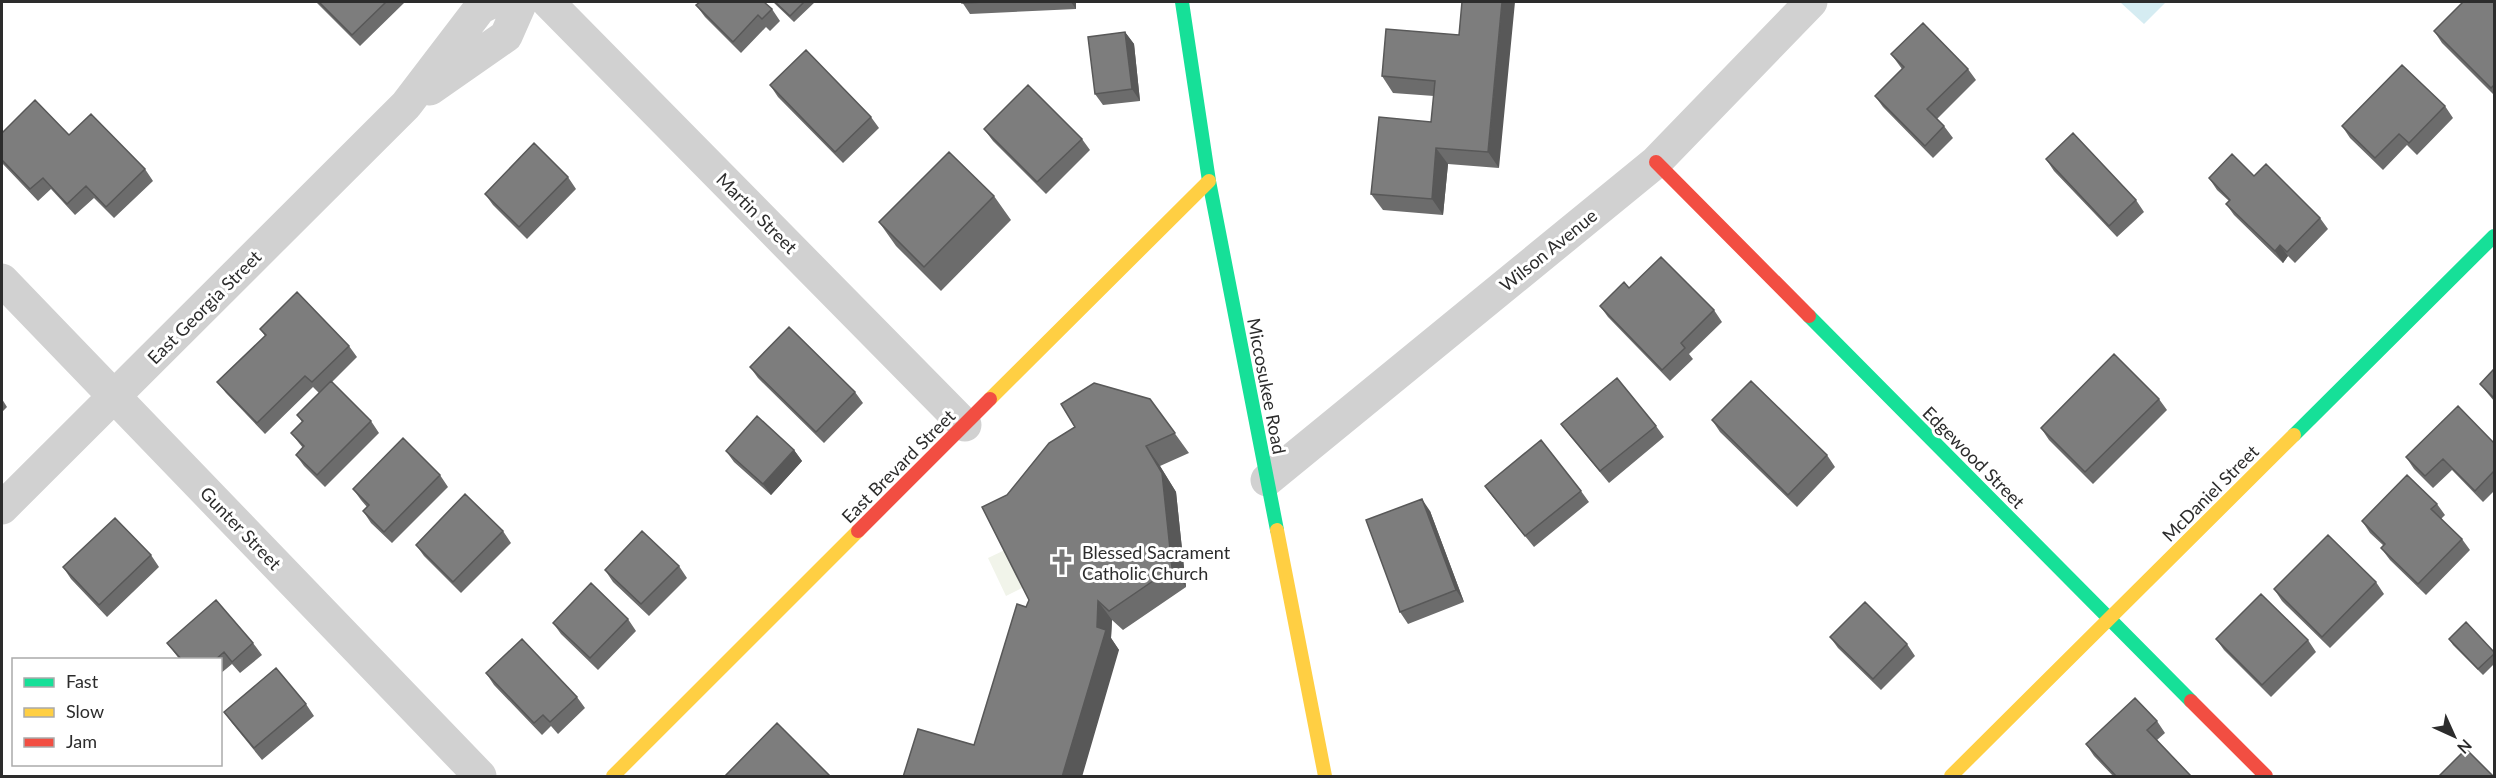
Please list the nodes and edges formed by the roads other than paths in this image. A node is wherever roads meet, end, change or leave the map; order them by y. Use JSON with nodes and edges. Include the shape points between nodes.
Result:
{"nodes":[{"id":1,"x":492,"y":2,"type":"edge"},
{"id":2,"x":521,"y":2,"type":"edge"},
{"id":3,"x":548,"y":2,"type":"edge"},
{"id":4,"x":1182,"y":2,"type":"edge"},
{"id":5,"x":1811,"y":2,"type":"edge"},
{"id":6,"x":406,"y":105,"type":"junction"},
{"id":7,"x":1656,"y":162,"type":"junction"},
{"id":8,"x":1209,"y":181,"type":"junction"},
{"id":9,"x":2494,"y":236,"type":"edge"},
{"id":10,"x":2,"y":280,"type":"edge"},
{"id":11,"x":114,"y":397,"type":"junction"},
{"id":12,"x":965,"y":425,"type":"junction"},
{"id":13,"x":1267,"y":480,"type":"junction"},
{"id":14,"x":2,"y":508,"type":"edge"},
{"id":15,"x":2109,"y":619,"type":"junction"},
{"id":16,"x":480,"y":777,"type":"edge"},
{"id":17,"x":613,"y":777,"type":"edge"},
{"id":18,"x":1325,"y":777,"type":"edge"},
{"id":19,"x":1951,"y":777,"type":"edge"},
{"id":20,"x":2266,"y":777,"type":"edge"}],
"edges":[{"from":1,"to":6,"type":"street","name":"East Georgia Street","via":[[480,8]]},
{"from":2,"to":6,"type":"street","name":"East Georgia Street","via":[[506,36]]},
{"from":3,"to":12,"type":"street","name":"Martin Street"},
{"from":4,"to":8,"type":"street","name":"Miccosukee Road"},
{"from":5,"to":7,"type":"street","name":"Wilson Avenue"},
{"from":6,"to":11,"type":"street","name":"East Georgia Street"},
{"from":7,"to":13,"type":"street","name":"Wilson Avenue"},
{"from":7,"to":15,"type":"street","name":"Edgewood Street"},
{"from":8,"to":12,"type":"street","name":"East Brevard Street"},
{"from":8,"to":13,"type":"street","name":"Miccosukee Road"},
{"from":9,"to":15,"type":"street","name":"McDaniel Street"},
{"from":10,"to":11,"type":"street","name":"Gunter Street"},
{"from":11,"to":14,"type":"street","name":"East Georgia Street"},
{"from":11,"to":16,"type":"street","name":"Gunter Street"},
{"from":12,"to":17,"type":"street","name":"East Brevard Street"},
{"from":13,"to":18,"type":"street","name":"Miccosukee Road"},
{"from":15,"to":19,"type":"street","name":"McDaniel Street"},
{"from":15,"to":20,"type":"street","name":"Edgewood Street"}]}
